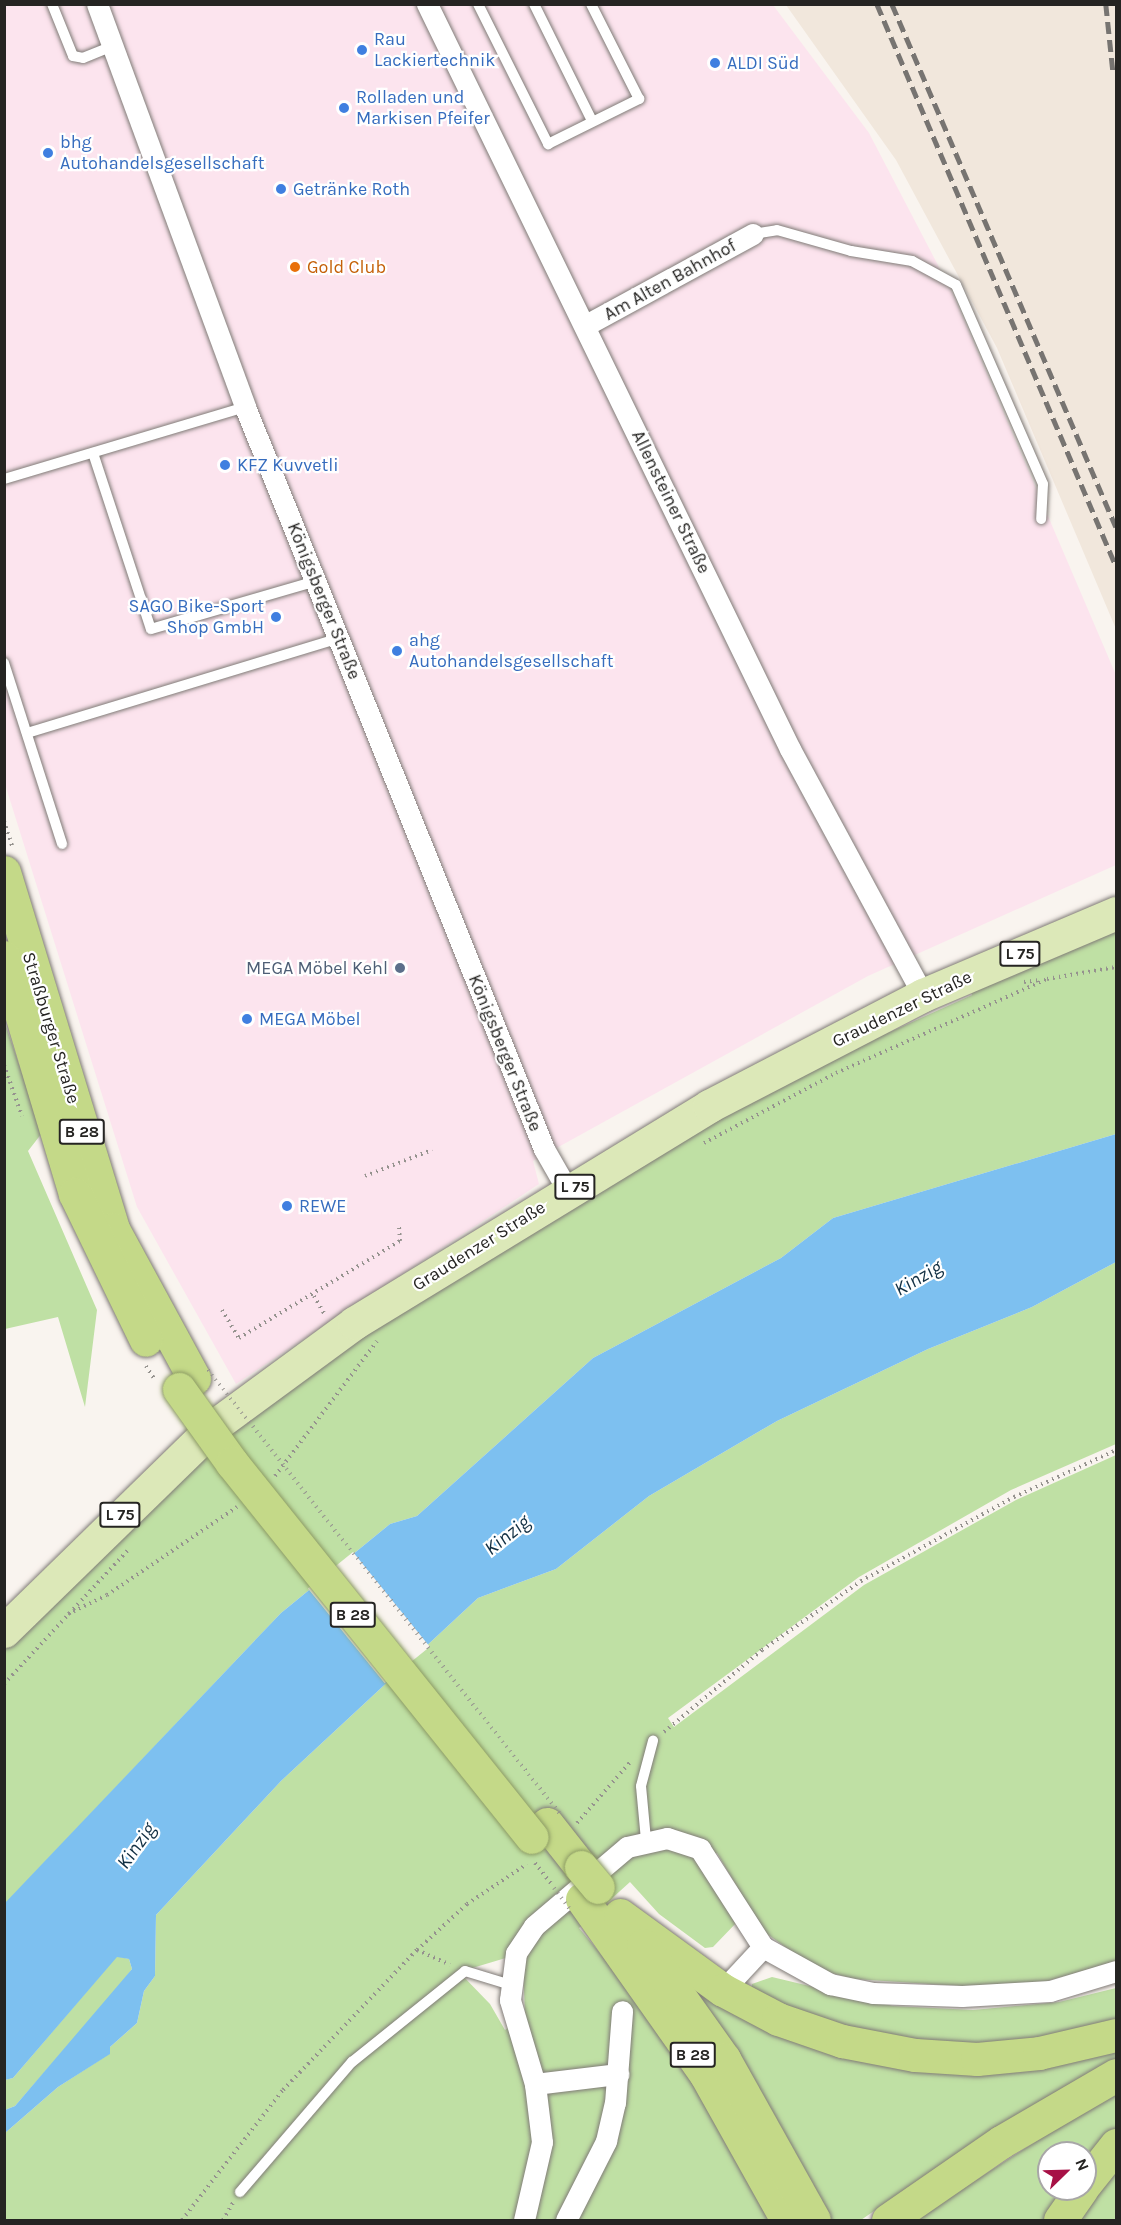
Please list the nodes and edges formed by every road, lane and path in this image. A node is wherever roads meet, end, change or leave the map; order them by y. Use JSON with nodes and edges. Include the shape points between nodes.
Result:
{"nodes":[{"id":1,"x":52,"y":4,"type":"edge"},
{"id":2,"x":97,"y":4,"type":"edge"},
{"id":3,"x":427,"y":4,"type":"edge"},
{"id":4,"x":478,"y":4,"type":"edge"},
{"id":5,"x":534,"y":4,"type":"edge"},
{"id":6,"x":591,"y":4,"type":"edge"},
{"id":7,"x":112,"y":46,"type":"junction"},
{"id":8,"x":592,"y":121,"type":"junction"},
{"id":9,"x":753,"y":234,"type":"joint"},
{"id":10,"x":586,"y":325,"type":"junction"},
{"id":11,"x":245,"y":407,"type":"junction"},
{"id":12,"x":93,"y":453,"type":"junction"},
{"id":13,"x":4,"y":479,"type":"edge"},
{"id":14,"x":1041,"y":519,"type":"dead end"},
{"id":15,"x":316,"y":581,"type":"junction"},
{"id":16,"x":339,"y":638,"type":"junction"},
{"id":17,"x":4,"y":663,"type":"edge"},
{"id":18,"x":27,"y":733,"type":"junction"},
{"id":19,"x":62,"y":844,"type":"dead end"},
{"id":20,"x":4,"y":872,"type":"edge"},
{"id":21,"x":1116,"y":913,"type":"edge"},
{"id":22,"x":4,"y":957,"type":"edge"},
{"id":23,"x":1116,"y":967,"type":"edge"},
{"id":24,"x":923,"y":995,"type":"junction"},
{"id":25,"x":701,"y":1144,"type":"dead end"},
{"id":26,"x":432,"y":1150,"type":"dead end"},
{"id":27,"x":365,"y":1176,"type":"dead end"},
{"id":28,"x":568,"y":1191,"type":"junction"},
{"id":29,"x":399,"y":1225,"type":"dead end"},
{"id":30,"x":222,"y":1310,"type":"dead end"},
{"id":31,"x":385,"y":1334,"type":"dead end"},
{"id":32,"x":377,"y":1341,"type":"dead end"},
{"id":33,"x":194,"y":1379,"type":"junction"},
{"id":34,"x":1116,"y":1450,"type":"edge"},
{"id":35,"x":106,"y":1576,"type":"dead end"},
{"id":36,"x":4,"y":1631,"type":"edge"},
{"id":37,"x":4,"y":1684,"type":"edge"},
{"id":38,"x":653,"y":1741,"type":"junction"},
{"id":39,"x":545,"y":1836,"type":"junction"},
{"id":40,"x":646,"y":1840,"type":"junction"},
{"id":41,"x":575,"y":1888,"type":"junction"},
{"id":42,"x":620,"y":1915,"type":"junction"},
{"id":43,"x":763,"y":1947,"type":"junction"},
{"id":44,"x":417,"y":1950,"type":"junction"},
{"id":45,"x":465,"y":1971,"type":"junction"},
{"id":46,"x":1116,"y":1971,"type":"edge"},
{"id":47,"x":511,"y":1985,"type":"junction"},
{"id":48,"x":723,"y":1990,"type":"junction"},
{"id":49,"x":622,"y":2011,"type":"dead end"},
{"id":50,"x":1116,"y":2036,"type":"edge"},
{"id":51,"x":618,"y":2074,"type":"junction"},
{"id":52,"x":1116,"y":2075,"type":"edge"},
{"id":53,"x":535,"y":2084,"type":"junction"},
{"id":54,"x":1116,"y":2145,"type":"edge"},
{"id":55,"x":1097,"y":2169,"type":"edge"},
{"id":56,"x":240,"y":2192,"type":"dead end"},
{"id":57,"x":1073,"y":2201,"type":"edge"},
{"id":58,"x":889,"y":2219,"type":"edge"},
{"id":59,"x":182,"y":2220,"type":"edge"},
{"id":60,"x":524,"y":2220,"type":"edge"},
{"id":61,"x":566,"y":2220,"type":"edge"},
{"id":62,"x":787,"y":2220,"type":"edge"},
{"id":63,"x":814,"y":2220,"type":"edge"},
{"id":64,"x":1060,"y":2220,"type":"edge"}],
"edges":[{"from":1,"to":7,"type":"lane","via":[[73,56],[83,58]]},
{"from":2,"to":7,"type":"street","name":"Königsberger Straße"},
{"from":3,"to":10,"type":"street","name":"Allensteiner Straße"},
{"from":4,"to":8,"type":"lane","via":[[548,144]]},
{"from":5,"to":8,"type":"lane"},
{"from":6,"to":8,"type":"lane","via":[[639,99]]},
{"from":7,"to":11,"type":"street","name":"Königsberger Straße"},
{"from":9,"to":10,"type":"street","name":"Am Alten Bahnhof"},
{"from":9,"to":14,"type":"lane","via":[[777,230],[851,252],[912,261],[956,285],[1043,484]]},
{"from":10,"to":24,"type":"street","name":"Allensteiner Straße","via":[[790,749]]},
{"from":11,"to":12,"type":"lane"},
{"from":11,"to":15,"type":"street","name":"Königsberger Straße"},
{"from":12,"to":13,"type":"lane"},
{"from":12,"to":15,"type":"lane","via":[[151,629]]},
{"from":15,"to":16,"type":"street","name":"Königsberger Straße"},
{"from":16,"to":18,"type":"lane"},
{"from":16,"to":28,"type":"street","name":"Königsberger Straße","via":[[544,1149]]},
{"from":17,"to":18,"type":"lane"},
{"from":18,"to":19,"type":"lane"},
{"from":20,"to":33,"type":"highway","name":"Straßburger Straße","number":"B 28","via":[[103,1201],[143,1289]]},
{"from":21,"to":24,"type":"main road","name":"Graudenzer Straße","number":"L 75"},
{"from":22,"to":33,"type":"highway","name":"Straßburger Straße","number":"B 28","via":[[87,1223],[118,1292]]},
{"from":23,"to":25,"type":"path","via":[[1047,979],[836,1073]]},
{"from":24,"to":28,"type":"main road","name":"Graudenzer Straße","number":"L 75","via":[[709,1106]]},
{"from":26,"to":27,"type":"path"},
{"from":28,"to":36,"type":"main road","name":"Graudenzer Straße","number":"L 75","via":[[354,1323],[214,1426]]},
{"from":29,"to":30,"type":"path","via":[[400,1241],[239,1338]]},
{"from":31,"to":32,"type":"path"},
{"from":33,"to":39,"type":"path","bridge":true},
{"from":33,"to":39,"type":"highway","number":"B 28"},
{"from":34,"to":38,"type":"path","via":[[1014,1497],[861,1581],[762,1650]]},
{"from":35,"to":37,"type":"path"},
{"from":38,"to":39,"type":"path"},
{"from":38,"to":40,"type":"lane","via":[[641,1786]]},
{"from":39,"to":41,"type":"highway","number":"B 28"},
{"from":39,"to":41,"type":"path"},
{"from":39,"to":44,"type":"path"},
{"from":40,"to":43,"type":"street","via":[[682,1840],[700,1850]]},
{"from":40,"to":47,"type":"street","via":[[610,1858],[534,1926],[516,1953]]},
{"from":41,"to":42,"type":"highway","number":"B 28"},
{"from":41,"to":62,"type":"highway","number":"B 28","via":[[706,2075]]},
{"from":42,"to":48,"type":"highway"},
{"from":42,"to":63,"type":"highway","number":"B 28","via":[[724,2059]]},
{"from":43,"to":46,"type":"street","via":[[830,1984],[873,1993],[962,1996],[1050,1991]]},
{"from":43,"to":48,"type":"street"},
{"from":44,"to":45,"type":"path"},
{"from":44,"to":59,"type":"path","via":[[283,2090]]},
{"from":45,"to":47,"type":"lane"},
{"from":45,"to":56,"type":"lane","via":[[352,2062]]},
{"from":47,"to":53,"type":"street","via":[[514,2019]]},
{"from":48,"to":50,"type":"highway","via":[[810,2030],[915,2055],[977,2059],[1039,2053]]},
{"from":49,"to":51,"type":"street"},
{"from":51,"to":53,"type":"street"},
{"from":51,"to":61,"type":"street","via":[[606,2141]]},
{"from":52,"to":58,"type":"highway","via":[[1001,2142]]},
{"from":53,"to":60,"type":"street","via":[[542,2142]]},
{"from":54,"to":55,"type":"highway"},
{"from":57,"to":64,"type":"highway"}]}
